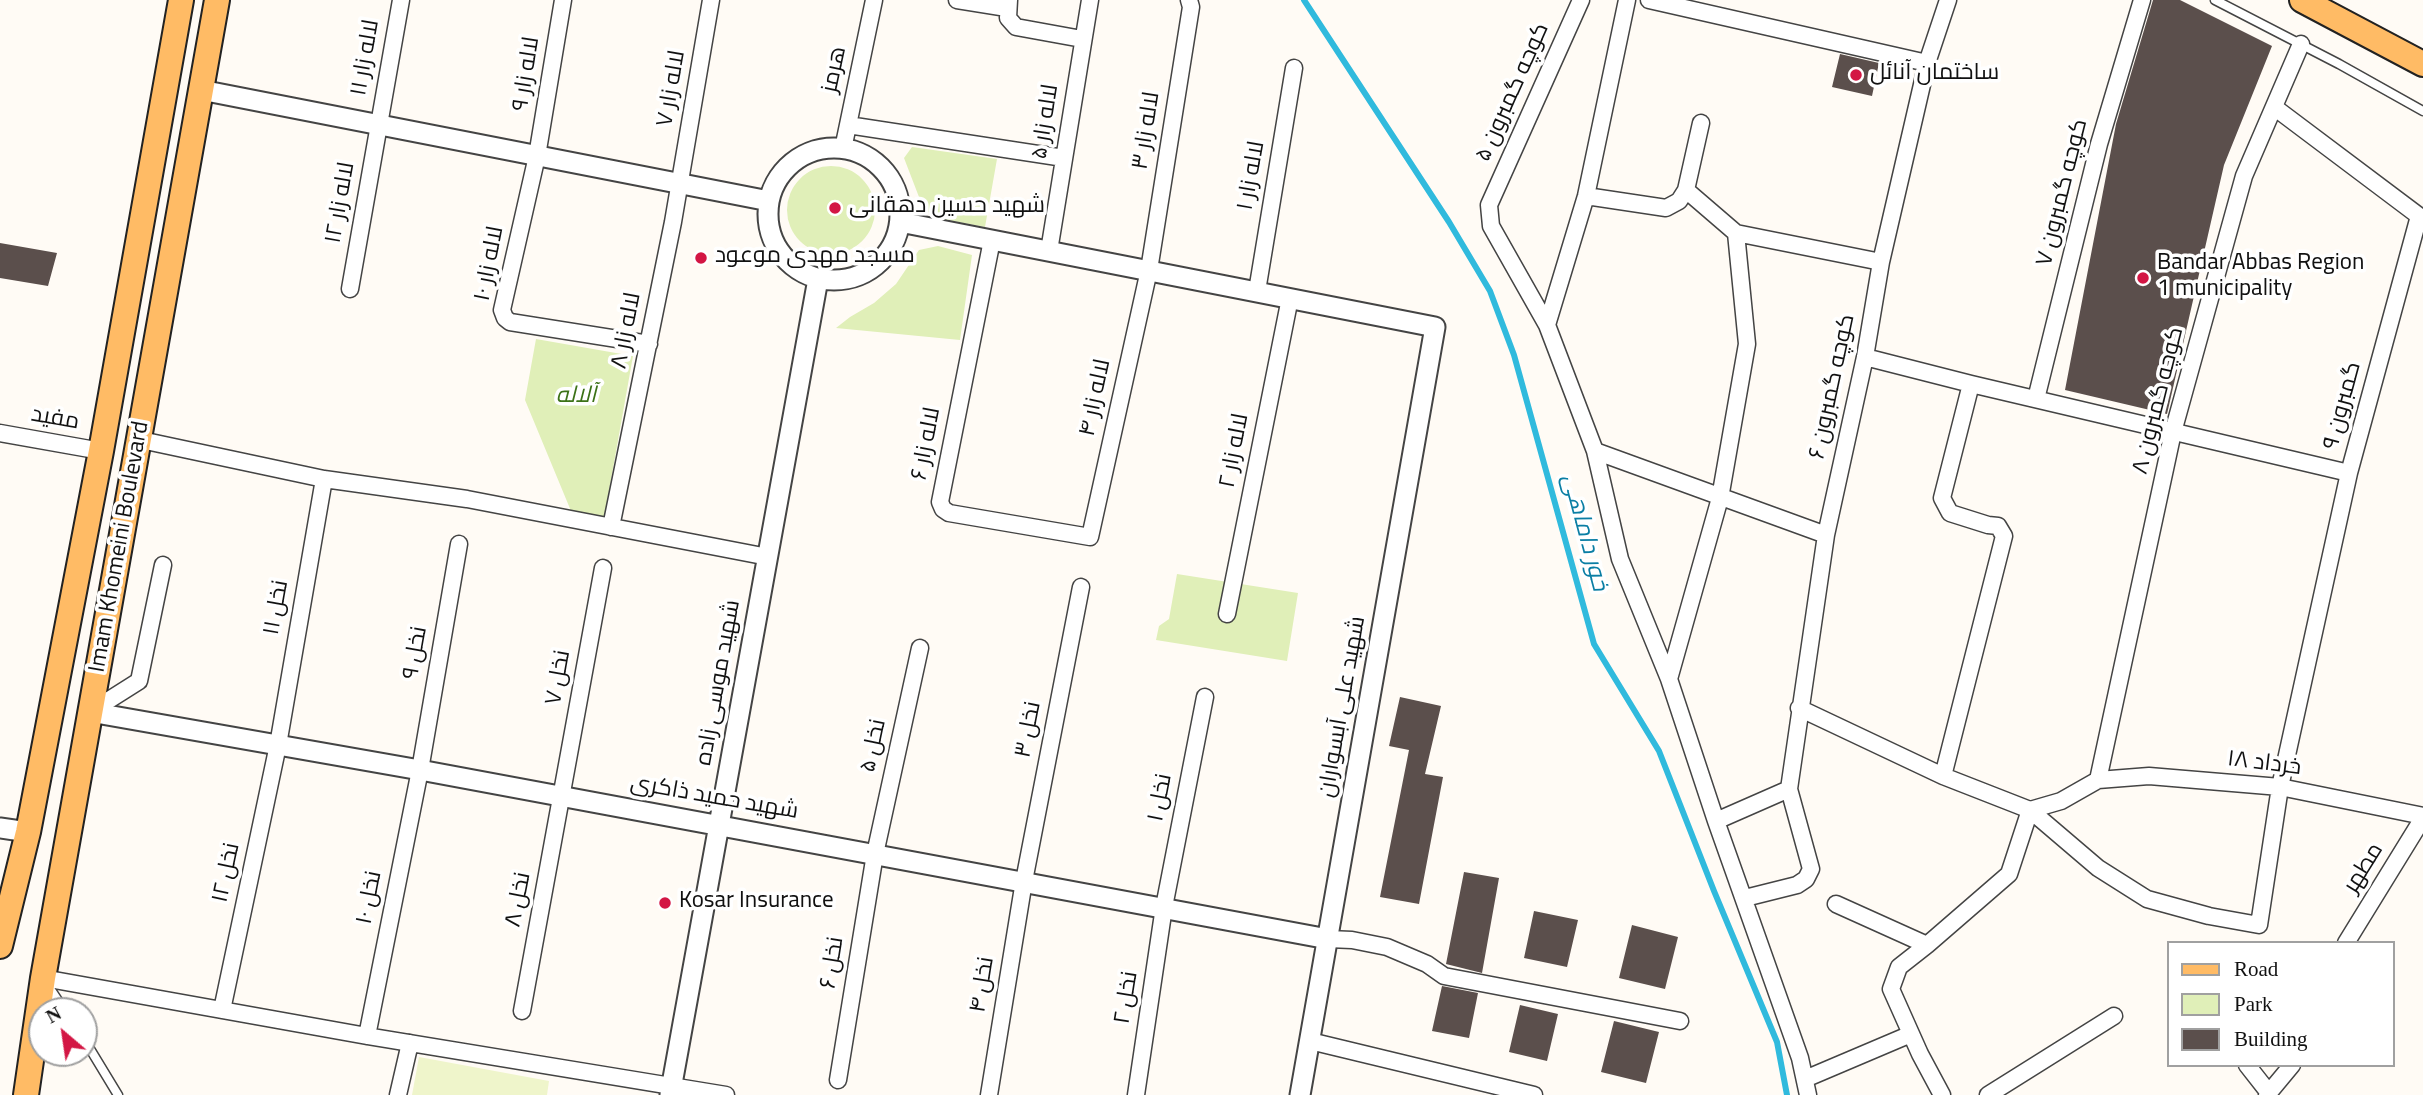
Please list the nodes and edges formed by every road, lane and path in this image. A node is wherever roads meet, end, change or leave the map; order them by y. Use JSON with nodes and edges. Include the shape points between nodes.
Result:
{"nodes":[{"id":1,"x":181,"y":0,"type":"edge"},
{"id":2,"x":217,"y":0,"type":"edge"},
{"id":3,"x":401,"y":0,"type":"edge"},
{"id":4,"x":563,"y":0,"type":"edge"},
{"id":5,"x":711,"y":0,"type":"edge"},
{"id":6,"x":874,"y":0,"type":"edge"},
{"id":7,"x":957,"y":0,"type":"edge"},
{"id":8,"x":1090,"y":0,"type":"edge"},
{"id":9,"x":1189,"y":0,"type":"edge"},
{"id":10,"x":1581,"y":0,"type":"edge"},
{"id":11,"x":1627,"y":0,"type":"edge"},
{"id":12,"x":1650,"y":0,"type":"edge"},
{"id":13,"x":1948,"y":0,"type":"edge"},
{"id":14,"x":2142,"y":0,"type":"edge"},
{"id":15,"x":2215,"y":0,"type":"edge"},
{"id":16,"x":2302,"y":0,"type":"edge"},
{"id":17,"x":1008,"y":4,"type":"edge"},
{"id":18,"x":1082,"y":39,"type":"junction"},
{"id":19,"x":2301,"y":44,"type":"junction"},
{"id":20,"x":1927,"y":63,"type":"junction"},
{"id":21,"x":2423,"y":64,"type":"edge"},
{"id":22,"x":1294,"y":68,"type":"dead end"},
{"id":23,"x":201,"y":90,"type":"junction"},
{"id":24,"x":2274,"y":107,"type":"junction"},
{"id":25,"x":2423,"y":111,"type":"edge"},
{"id":26,"x":1702,"y":123,"type":"dead end"},
{"id":27,"x":378,"y":125,"type":"junction"},
{"id":28,"x":848,"y":125,"type":"junction"},
{"id":29,"x":843,"y":149,"type":"junction"},
{"id":30,"x":537,"y":156,"type":"junction"},
{"id":31,"x":1064,"y":158,"type":"junction"},
{"id":32,"x":679,"y":185,"type":"junction"},
{"id":33,"x":1686,"y":190,"type":"junction"},
{"id":34,"x":1586,"y":196,"type":"junction"},
{"id":35,"x":769,"y":201,"type":"junction"},
{"id":36,"x":900,"y":222,"type":"junction"},
{"id":37,"x":1736,"y":233,"type":"junction"},
{"id":38,"x":992,"y":240,"type":"junction"},
{"id":39,"x":1049,"y":251,"type":"junction"},
{"id":40,"x":1881,"y":262,"type":"junction"},
{"id":41,"x":1149,"y":270,"type":"junction"},
{"id":42,"x":818,"y":279,"type":"junction"},
{"id":43,"x":350,"y":289,"type":"dead end"},
{"id":44,"x":1257,"y":291,"type":"junction"},
{"id":45,"x":1290,"y":298,"type":"junction"},
{"id":46,"x":1547,"y":325,"type":"junction"},
{"id":47,"x":649,"y":344,"type":"junction"},
{"id":48,"x":1865,"y":357,"type":"junction"},
{"id":49,"x":1971,"y":384,"type":"junction"},
{"id":50,"x":2036,"y":399,"type":"junction"},
{"id":51,"x":2173,"y":432,"type":"junction"},
{"id":52,"x":0,"y":433,"type":"edge"},
{"id":53,"x":141,"y":440,"type":"junction"},
{"id":54,"x":101,"y":451,"type":"junction"},
{"id":55,"x":1595,"y":451,"type":"junction"},
{"id":56,"x":2349,"y":473,"type":"junction"},
{"id":57,"x":324,"y":479,"type":"junction"},
{"id":58,"x":1720,"y":498,"type":"junction"},
{"id":59,"x":611,"y":527,"type":"junction"},
{"id":60,"x":1826,"y":535,"type":"junction"},
{"id":61,"x":1090,"y":537,"type":"joint"},
{"id":62,"x":459,"y":544,"type":"dead end"},
{"id":63,"x":768,"y":557,"type":"junction"},
{"id":64,"x":163,"y":565,"type":"dead end"},
{"id":65,"x":603,"y":568,"type":"dead end"},
{"id":66,"x":1081,"y":587,"type":"dead end"},
{"id":67,"x":1227,"y":614,"type":"dead end"},
{"id":68,"x":920,"y":648,"type":"dead end"},
{"id":69,"x":1669,"y":678,"type":"junction"},
{"id":70,"x":1205,"y":697,"type":"dead end"},
{"id":71,"x":1799,"y":708,"type":"junction"},
{"id":72,"x":90,"y":712,"type":"junction"},
{"id":73,"x":278,"y":745,"type":"junction"},
{"id":74,"x":420,"y":769,"type":"junction"},
{"id":75,"x":1943,"y":776,"type":"junction"},
{"id":76,"x":2098,"y":780,"type":"junction"},
{"id":77,"x":2280,"y":787,"type":"junction"},
{"id":78,"x":1789,"y":789,"type":"junction"},
{"id":79,"x":562,"y":796,"type":"junction"},
{"id":80,"x":2030,"y":810,"type":"junction"},
{"id":81,"x":2423,"y":817,"type":"edge"},
{"id":82,"x":1716,"y":821,"type":"junction"},
{"id":83,"x":719,"y":825,"type":"junction"},
{"id":84,"x":0,"y":828,"type":"edge"},
{"id":85,"x":28,"y":832,"type":"junction"},
{"id":86,"x":874,"y":853,"type":"junction"},
{"id":87,"x":1024,"y":881,"type":"junction"},
{"id":88,"x":1745,"y":898,"type":"junction"},
{"id":89,"x":1836,"y":904,"type":"dead end"},
{"id":90,"x":1164,"y":907,"type":"junction"},
{"id":91,"x":1328,"y":939,"type":"junction"},
{"id":92,"x":2347,"y":941,"type":"edge"},
{"id":93,"x":0,"y":946,"type":"edge"},
{"id":94,"x":1927,"y":946,"type":"junction"},
{"id":95,"x":43,"y":978,"type":"junction"},
{"id":96,"x":40,"y":997,"type":"edge"},
{"id":97,"x":56,"y":997,"type":"edge"},
{"id":98,"x":222,"y":1010,"type":"junction"},
{"id":99,"x":522,"y":1012,"type":"dead end"},
{"id":100,"x":2114,"y":1016,"type":"dead end"},
{"id":101,"x":1680,"y":1021,"type":"dead end"},
{"id":102,"x":1911,"y":1034,"type":"junction"},
{"id":103,"x":368,"y":1036,"type":"junction"},
{"id":104,"x":1310,"y":1041,"type":"junction"},
{"id":105,"x":410,"y":1043,"type":"junction"},
{"id":106,"x":28,"y":1061,"type":"edge"},
{"id":107,"x":98,"y":1062,"type":"edge"},
{"id":108,"x":30,"y":1067,"type":"edge"},
{"id":109,"x":2248,"y":1067,"type":"edge"},
{"id":110,"x":2290,"y":1067,"type":"edge"},
{"id":111,"x":838,"y":1080,"type":"dead end"},
{"id":112,"x":1806,"y":1087,"type":"edge"},
{"id":113,"x":671,"y":1091,"type":"edge"},
{"id":114,"x":2268,"y":1094,"type":"edge"},
{"id":115,"x":9,"y":1095,"type":"edge"},
{"id":116,"x":26,"y":1095,"type":"edge"},
{"id":117,"x":118,"y":1095,"type":"edge"},
{"id":118,"x":398,"y":1095,"type":"edge"},
{"id":119,"x":726,"y":1095,"type":"edge"},
{"id":120,"x":989,"y":1095,"type":"edge"},
{"id":121,"x":1136,"y":1095,"type":"edge"},
{"id":122,"x":1300,"y":1095,"type":"edge"},
{"id":123,"x":1534,"y":1095,"type":"edge"},
{"id":124,"x":1942,"y":1095,"type":"edge"},
{"id":125,"x":1989,"y":1095,"type":"edge"}],
"edges":[{"from":1,"to":54,"type":"main road","name":"Imam Khomeini Boulevard"},
{"from":2,"to":23,"type":"main road","name":"Imam Khomeini Boulevard"},
{"from":3,"to":27,"type":"street","name":"لاله زار ۱۱"},
{"from":4,"to":30,"type":"street","name":"لاله زار ۹"},
{"from":5,"to":32,"type":"street","name":"لاله زار ۷"},
{"from":6,"to":28,"type":"street","name":"هرمز"},
{"from":7,"to":17,"type":"street"},
{"from":8,"to":18,"type":"street","name":"لاله زار ۵"},
{"from":9,"to":41,"type":"street","name":"لاله زار ۳"},
{"from":10,"to":46,"type":"street","name":"کوچه گمبرون ۵","via":[[1489,205],[1491,226]]},
{"from":11,"to":34,"type":"street"},
{"from":12,"to":20,"type":"street"},
{"from":13,"to":20,"type":"street","name":"کوچه گمبرون ۶"},
{"from":14,"to":50,"type":"street","name":"کوچه گمبرون ۷","via":[[2099,144]]},
{"from":15,"to":19,"type":"lane"},
{"from":16,"to":21,"type":"main road"},
{"from":17,"to":18,"type":"street","via":[[1008,18],[1016,27]]},
{"from":18,"to":31,"type":"street","name":"لاله زار ۵"},
{"from":19,"to":24,"type":"street","name":"کوچه گمبرون ۸"},
{"from":19,"to":25,"type":"lane"},
{"from":20,"to":40,"type":"street","name":"کوچه گمبرون ۶"},
{"from":22,"to":44,"type":"street","name":"لاله زار ۱"},
{"from":23,"to":27,"type":"street"},
{"from":23,"to":53,"type":"main road","name":"Imam Khomeini Boulevard"},
{"from":24,"to":51,"type":"street","name":"کوچه گمبرون ۸","via":[[2244,176]]},
{"from":24,"to":56,"type":"street","name":"گمبرون ۹","via":[[2418,216]]},
{"from":26,"to":33,"type":"street"},
{"from":27,"to":30,"type":"street"},
{"from":27,"to":43,"type":"street","name":"لاله زار ۱۲"},
{"from":28,"to":29,"type":"street","name":"هرمز"},
{"from":28,"to":31,"type":"street"},
{"from":29,"to":35,"type":"street","via":[[818,149],[799,158],[783,171]]},
{"from":29,"to":36,"type":"street","via":[[878,164],[899,201]]},
{"from":30,"to":32,"type":"street"},
{"from":30,"to":47,"type":"street","name":"لاله زار ۱۰","via":[[502,310],[505,318]]},
{"from":31,"to":39,"type":"street","name":"لاله زار ۵"},
{"from":32,"to":35,"type":"street"},
{"from":32,"to":47,"type":"street","name":"لاله زار ۸"},
{"from":33,"to":34,"type":"street","via":[[1666,208]]},
{"from":33,"to":37,"type":"street"},
{"from":34,"to":46,"type":"street"},
{"from":35,"to":42,"type":"street","via":[[770,236],[780,255],[797,270]]},
{"from":36,"to":38,"type":"street"},
{"from":36,"to":42,"type":"street","via":[[894,243],[881,261],[841,281]]},
{"from":37,"to":40,"type":"street"},
{"from":37,"to":58,"type":"street","via":[[1746,344]]},
{"from":38,"to":39,"type":"street"},
{"from":38,"to":61,"type":"street","name":"لاله زار ۶","via":[[940,502],[949,513]]},
{"from":39,"to":41,"type":"street"},
{"from":40,"to":48,"type":"street","name":"کوچه گمبرون ۶"},
{"from":41,"to":44,"type":"street"},
{"from":41,"to":61,"type":"street","name":"لاله زار ۴"},
{"from":42,"to":63,"type":"street","name":"شهید موسی زاده"},
{"from":44,"to":45,"type":"street"},
{"from":45,"to":67,"type":"street","name":"لاله زار ۲"},
{"from":45,"to":91,"type":"street","name":"شهید علی آبسواران","via":[[1435,327]]},
{"from":46,"to":55,"type":"street"},
{"from":47,"to":59,"type":"street","name":"لاله زار ۸"},
{"from":48,"to":49,"type":"street"},
{"from":48,"to":60,"type":"street","name":"کوچه گمبرون ۶"},
{"from":49,"to":50,"type":"street"},
{"from":49,"to":75,"type":"street","via":[[1942,498],[1950,513],[1998,526],[2004,536]]},
{"from":50,"to":51,"type":"street"},
{"from":51,"to":56,"type":"street"},
{"from":51,"to":76,"type":"street","name":"کوچه گمبرون ۸"},
{"from":52,"to":54,"type":"street","name":"مفید"},
{"from":53,"to":57,"type":"street"},
{"from":53,"to":72,"type":"main road","name":"Imam Khomeini Boulevard"},
{"from":54,"to":85,"type":"main road","name":"Imam Khomeini Boulevard"},
{"from":55,"to":58,"type":"street"},
{"from":55,"to":69,"type":"street","via":[[1620,559]]},
{"from":56,"to":77,"type":"street","name":"گمبرون ۹"},
{"from":57,"to":59,"type":"street","via":[[467,499]]},
{"from":57,"to":73,"type":"street","name":"نخل ۱۱"},
{"from":58,"to":60,"type":"street"},
{"from":58,"to":69,"type":"street"},
{"from":59,"to":63,"type":"street"},
{"from":60,"to":71,"type":"street","name":"کوچه گمبرون ۶"},
{"from":62,"to":74,"type":"street","name":"نخل ۹"},
{"from":63,"to":83,"type":"street","name":"شهید موسی زاده"},
{"from":64,"to":72,"type":"street","via":[[139,681]]},
{"from":65,"to":79,"type":"street","name":"نخل ۷"},
{"from":66,"to":87,"type":"street","name":"نخل ۳"},
{"from":68,"to":86,"type":"street","name":"نخل ۵"},
{"from":69,"to":82,"type":"street"},
{"from":70,"to":90,"type":"street","name":"نخل ۱"},
{"from":71,"to":75,"type":"street"},
{"from":71,"to":78,"type":"street","name":"کوچه گمبرون ۶"},
{"from":72,"to":73,"type":"street","name":"شهید حمید ذاکری"},
{"from":72,"to":95,"type":"main road","name":"Imam Khomeini Boulevard"},
{"from":73,"to":74,"type":"street","name":"شهید حمید ذاکری"},
{"from":73,"to":98,"type":"street","name":"نخل ۱۲"},
{"from":74,"to":79,"type":"street","name":"شهید حمید ذاکری"},
{"from":74,"to":103,"type":"street","name":"نخل ۱۰"},
{"from":75,"to":80,"type":"street"},
{"from":76,"to":77,"type":"street","name":"خرداد ۱۸","via":[[2149,776]]},
{"from":76,"to":80,"type":"street"},
{"from":77,"to":80,"type":"street","name":"گمبرون ۹","via":[[2259,925],[2147,899],[2098,867]]},
{"from":77,"to":81,"type":"street","name":"خرداد ۱۸"},
{"from":78,"to":82,"type":"street"},
{"from":78,"to":88,"type":"street","via":[[1811,869],[1797,885]]},
{"from":79,"to":83,"type":"street","name":"شهید حمید ذاکری"},
{"from":79,"to":99,"type":"street","name":"نخل ۸"},
{"from":80,"to":94,"type":"street","via":[[2009,874]]},
{"from":81,"to":92,"type":"street","name":"مطهر"},
{"from":82,"to":88,"type":"street"},
{"from":83,"to":86,"type":"street","name":"شهید حمید ذاکری"},
{"from":83,"to":113,"type":"street","name":"شهید موسی زاده"},
{"from":84,"to":85,"type":"street"},
{"from":85,"to":93,"type":"main road","name":"Imam Khomeini Boulevard"},
{"from":86,"to":87,"type":"street","name":"شهید حمید ذاکری"},
{"from":86,"to":111,"type":"street","name":"نخل ۶"},
{"from":87,"to":90,"type":"street","name":"شهید حمید ذاکری"},
{"from":87,"to":120,"type":"street","name":"نخل ۴"},
{"from":88,"to":112,"type":"street"},
{"from":89,"to":94,"type":"street"},
{"from":90,"to":91,"type":"street","name":"شهید حمید ذاکری"},
{"from":90,"to":121,"type":"street","name":"نخل ۲"},
{"from":91,"to":101,"type":"street","via":[[1387,947],[1444,976]]},
{"from":91,"to":104,"type":"street","name":"شهید علی آبسواران"},
{"from":94,"to":102,"type":"street","via":[[1899,967],[1891,989]]},
{"from":95,"to":96,"type":"main road","name":"Imam Khomeini Boulevard"},
{"from":95,"to":97,"type":"lane"},
{"from":95,"to":98,"type":"street"},
{"from":98,"to":103,"type":"street"},
{"from":100,"to":125,"type":"street"},
{"from":102,"to":112,"type":"street"},
{"from":102,"to":124,"type":"street"},
{"from":103,"to":105,"type":"street"},
{"from":104,"to":122,"type":"street","name":"شهید علی آبسواران"},
{"from":104,"to":123,"type":"street"},
{"from":105,"to":113,"type":"street"},
{"from":105,"to":118,"type":"street"},
{"from":106,"to":115,"type":"main road"},
{"from":107,"to":117,"type":"lane"},
{"from":108,"to":116,"type":"main road","name":"Imam Khomeini Boulevard"},
{"from":109,"to":114,"type":"street"},
{"from":110,"to":114,"type":"street"},
{"from":113,"to":119,"type":"street"}]}
